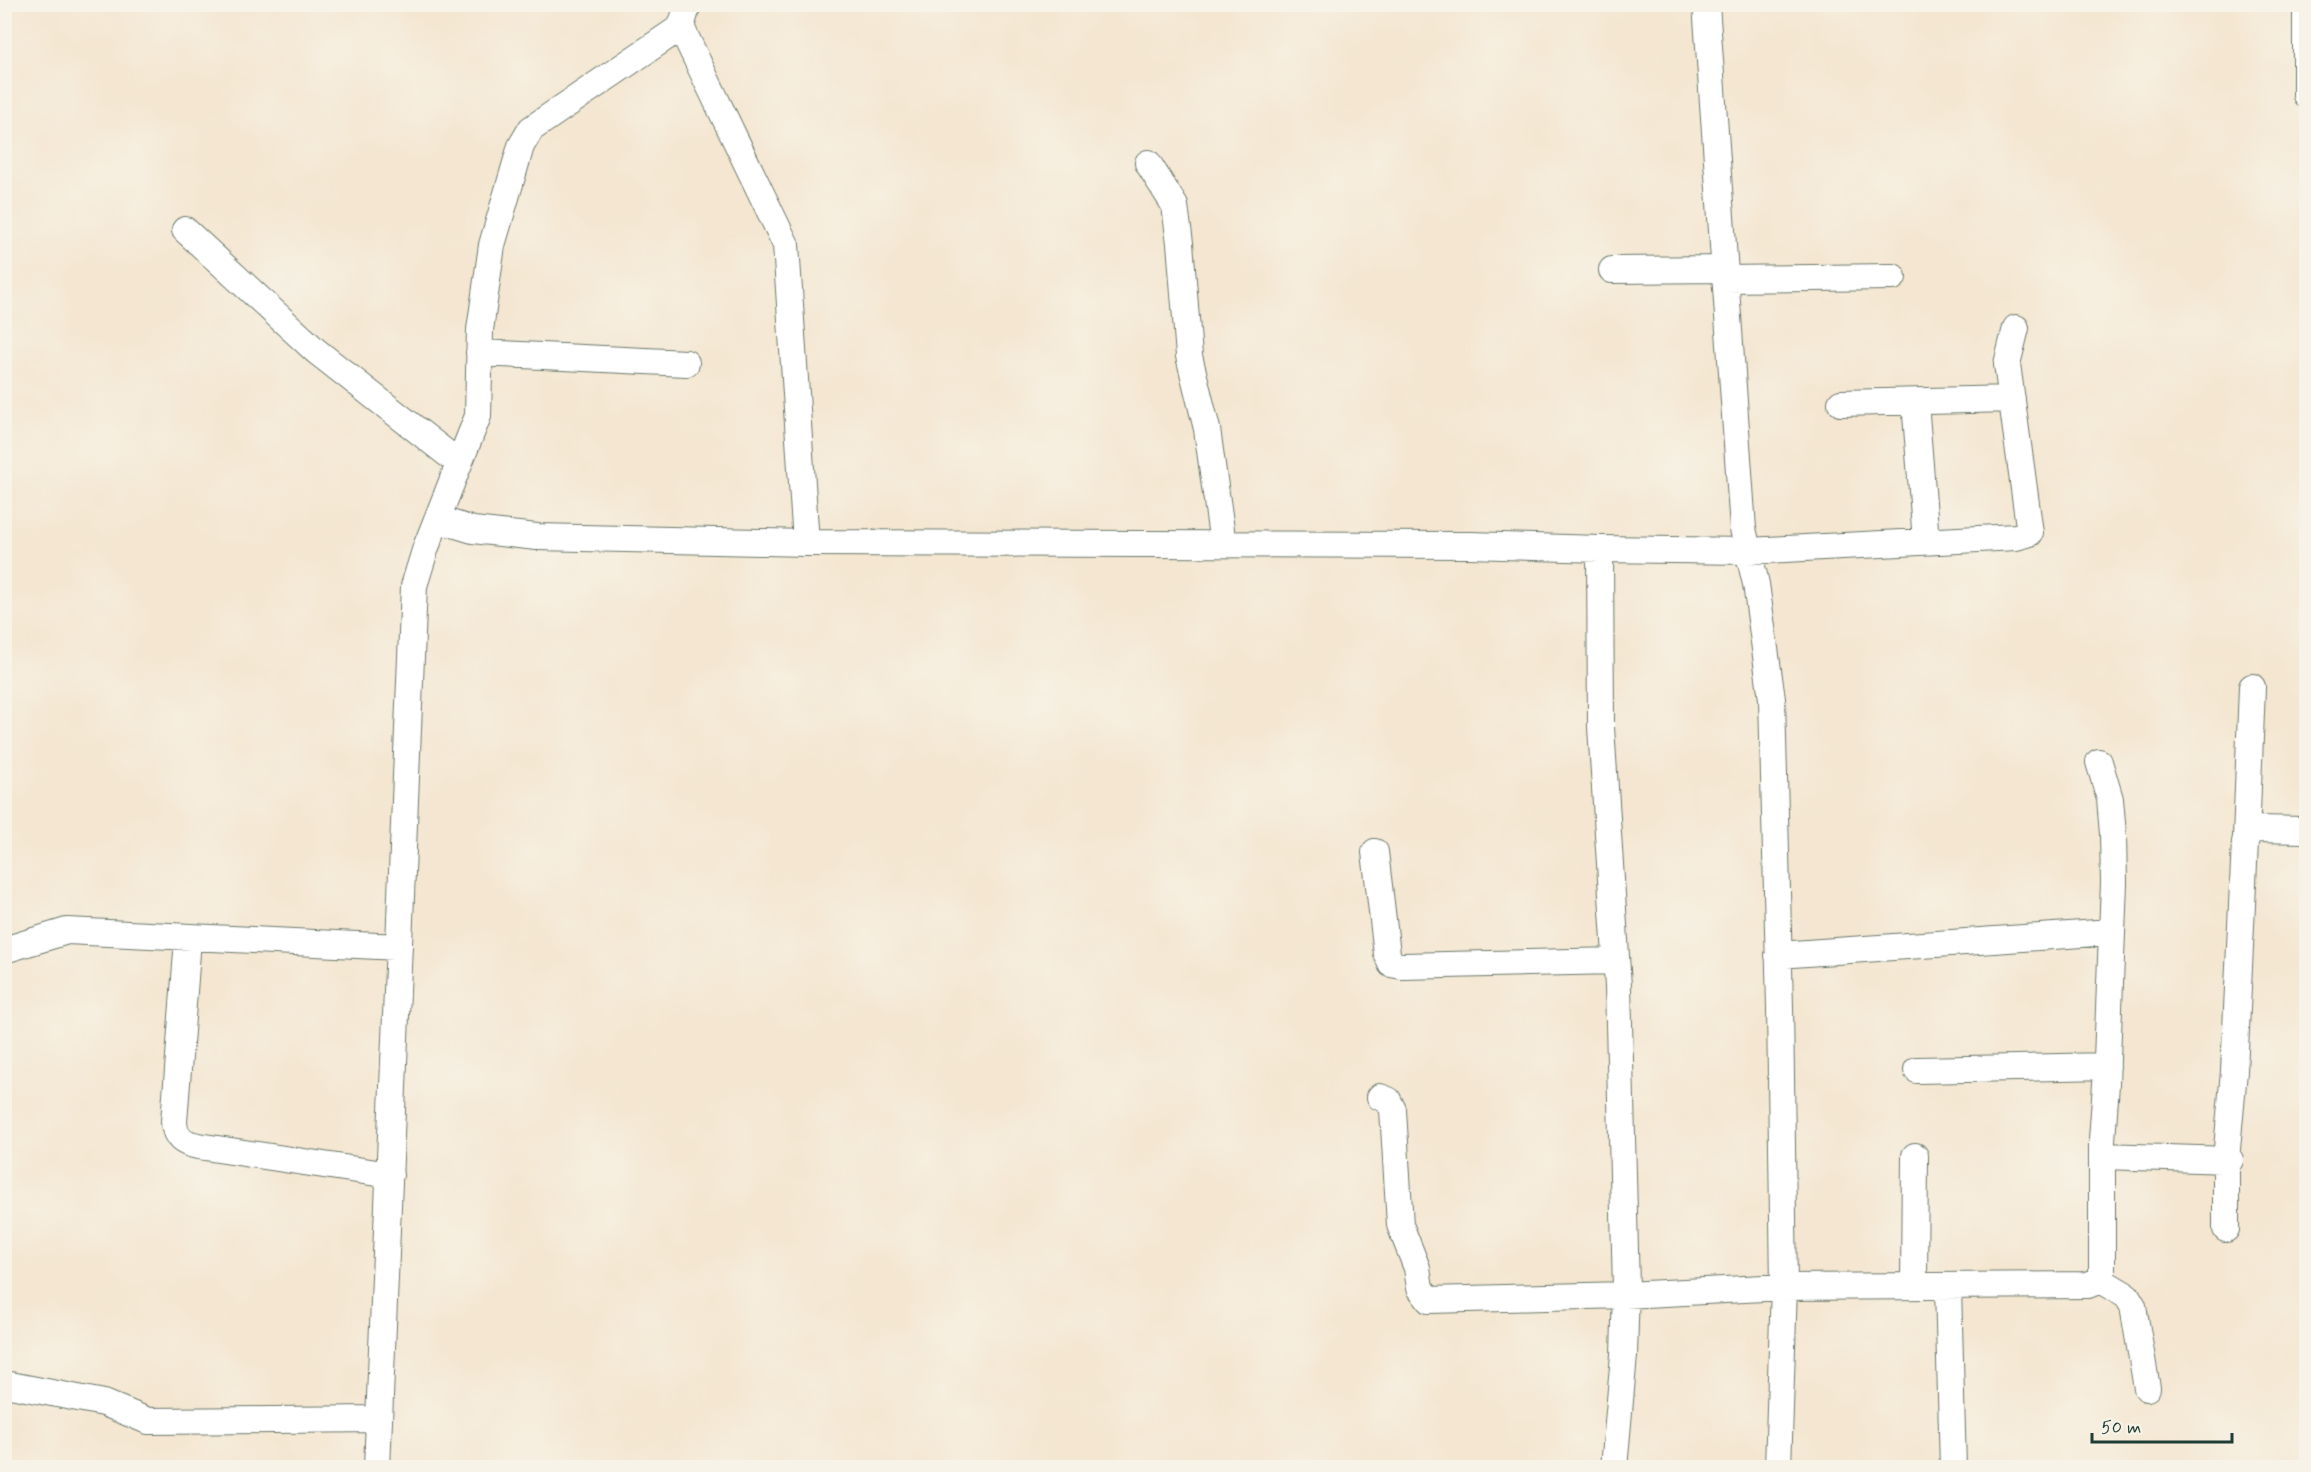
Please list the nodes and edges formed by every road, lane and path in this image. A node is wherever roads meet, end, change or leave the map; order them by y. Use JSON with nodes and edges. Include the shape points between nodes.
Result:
{"nodes":[{"id":1,"x":1706,"y":4,"type":"edge"},
{"id":2,"x":2306,"y":4,"type":"edge"},
{"id":3,"x":685,"y":16,"type":"edge"},
{"id":4,"x":2307,"y":95,"type":"edge"},
{"id":5,"x":1148,"y":164,"type":"dead end"},
{"id":6,"x":185,"y":230,"type":"dead end"},
{"id":7,"x":1612,"y":270,"type":"dead end"},
{"id":8,"x":1724,"y":274,"type":"junction"},
{"id":9,"x":1893,"y":277,"type":"dead end"},
{"id":10,"x":2016,"y":328,"type":"dead end"},
{"id":11,"x":479,"y":353,"type":"junction"},
{"id":12,"x":686,"y":363,"type":"dead end"},
{"id":13,"x":2012,"y":399,"type":"junction"},
{"id":14,"x":1916,"y":402,"type":"junction"},
{"id":15,"x":1841,"y":403,"type":"dead end"},
{"id":16,"x":459,"y":464,"type":"junction"},
{"id":17,"x":437,"y":519,"type":"junction"},
{"id":18,"x":1926,"y":541,"type":"junction"},
{"id":19,"x":806,"y":543,"type":"junction"},
{"id":20,"x":1223,"y":544,"type":"junction"},
{"id":21,"x":1600,"y":549,"type":"junction"},
{"id":22,"x":1747,"y":551,"type":"junction"},
{"id":23,"x":2252,"y":687,"type":"dead end"},
{"id":24,"x":2099,"y":762,"type":"dead end"},
{"id":25,"x":2307,"y":830,"type":"edge"},
{"id":26,"x":2246,"y":837,"type":"junction"},
{"id":27,"x":1375,"y":852,"type":"dead end"},
{"id":28,"x":2111,"y":932,"type":"junction"},
{"id":29,"x":188,"y":939,"type":"junction"},
{"id":30,"x":399,"y":947,"type":"junction"},
{"id":31,"x":4,"y":950,"type":"edge"},
{"id":32,"x":1778,"y":955,"type":"junction"},
{"id":33,"x":1616,"y":961,"type":"junction"},
{"id":34,"x":2107,"y":1066,"type":"junction"},
{"id":35,"x":1917,"y":1070,"type":"dead end"},
{"id":36,"x":1380,"y":1097,"type":"dead end"},
{"id":37,"x":1916,"y":1156,"type":"dead end"},
{"id":38,"x":2102,"y":1156,"type":"junction"},
{"id":39,"x":2228,"y":1160,"type":"junction"},
{"id":40,"x":390,"y":1175,"type":"junction"},
{"id":41,"x":2226,"y":1229,"type":"dead end"},
{"id":42,"x":2100,"y":1280,"type":"junction"},
{"id":43,"x":1914,"y":1286,"type":"junction"},
{"id":44,"x":1784,"y":1287,"type":"junction"},
{"id":45,"x":1948,"y":1288,"type":"junction"},
{"id":46,"x":1625,"y":1295,"type":"junction"},
{"id":47,"x":5,"y":1384,"type":"edge"},
{"id":48,"x":2147,"y":1388,"type":"dead end"},
{"id":49,"x":379,"y":1419,"type":"junction"},
{"id":50,"x":377,"y":1467,"type":"edge"},
{"id":51,"x":1614,"y":1467,"type":"edge"},
{"id":52,"x":1778,"y":1467,"type":"edge"},
{"id":53,"x":1953,"y":1467,"type":"edge"}],
"edges":[{"from":1,"to":8,"type":"street"},
{"from":2,"to":4,"type":"street"},
{"from":3,"to":11,"type":"street","via":[[531,129],[525,138],[492,245]]},
{"from":3,"to":19,"type":"street","via":[[786,245]]},
{"from":5,"to":20,"type":"street","via":[[1175,206],[1189,356],[1207,429]]},
{"from":6,"to":16,"type":"street","via":[[316,351]]},
{"from":7,"to":8,"type":"street"},
{"from":8,"to":9,"type":"street"},
{"from":8,"to":22,"type":"street"},
{"from":10,"to":13,"type":"street","via":[[2007,364]]},
{"from":11,"to":12,"type":"street"},
{"from":11,"to":16,"type":"street","via":[[478,416]]},
{"from":13,"to":14,"type":"street"},
{"from":13,"to":18,"type":"street","via":[[2030,533]]},
{"from":14,"to":15,"type":"street"},
{"from":14,"to":18,"type":"street"},
{"from":16,"to":17,"type":"street"},
{"from":17,"to":19,"type":"street","via":[[473,530],[537,537]]},
{"from":17,"to":30,"type":"street","via":[[414,586]]},
{"from":18,"to":22,"type":"street"},
{"from":19,"to":20,"type":"street"},
{"from":20,"to":21,"type":"street"},
{"from":21,"to":22,"type":"street"},
{"from":21,"to":33,"type":"street","via":[[1601,727]]},
{"from":22,"to":32,"type":"street","via":[[1756,584],[1772,699]]},
{"from":23,"to":26,"type":"street"},
{"from":24,"to":28,"type":"street","via":[[2110,799],[2114,834]]},
{"from":25,"to":26,"type":"street","via":[[2254,829]]},
{"from":26,"to":39,"type":"street"},
{"from":27,"to":33,"type":"street","via":[[1391,964]]},
{"from":28,"to":32,"type":"street"},
{"from":28,"to":34,"type":"street"},
{"from":29,"to":30,"type":"street"},
{"from":29,"to":31,"type":"street","via":[[67,931]]},
{"from":29,"to":40,"type":"street","via":[[174,1122],[180,1139],[198,1146]]},
{"from":30,"to":40,"type":"street"},
{"from":32,"to":44,"type":"street"},
{"from":33,"to":46,"type":"street"},
{"from":34,"to":35,"type":"street"},
{"from":34,"to":38,"type":"street"},
{"from":36,"to":46,"type":"street","via":[[1388,1100],[1393,1110],[1400,1225],[1417,1268],[1420,1288],[1429,1300]]},
{"from":37,"to":43,"type":"street"},
{"from":38,"to":39,"type":"street"},
{"from":38,"to":42,"type":"street"},
{"from":39,"to":41,"type":"street"},
{"from":40,"to":49,"type":"street"},
{"from":42,"to":45,"type":"street","via":[[2088,1286]]},
{"from":42,"to":48,"type":"street","via":[[2127,1296],[2133,1306]]},
{"from":43,"to":44,"type":"street"},
{"from":43,"to":45,"type":"street"},
{"from":44,"to":46,"type":"street"},
{"from":44,"to":52,"type":"street"},
{"from":45,"to":53,"type":"street"},
{"from":46,"to":51,"type":"street"},
{"from":47,"to":49,"type":"street","via":[[104,1403],[148,1421]]},
{"from":49,"to":50,"type":"street"}]}
